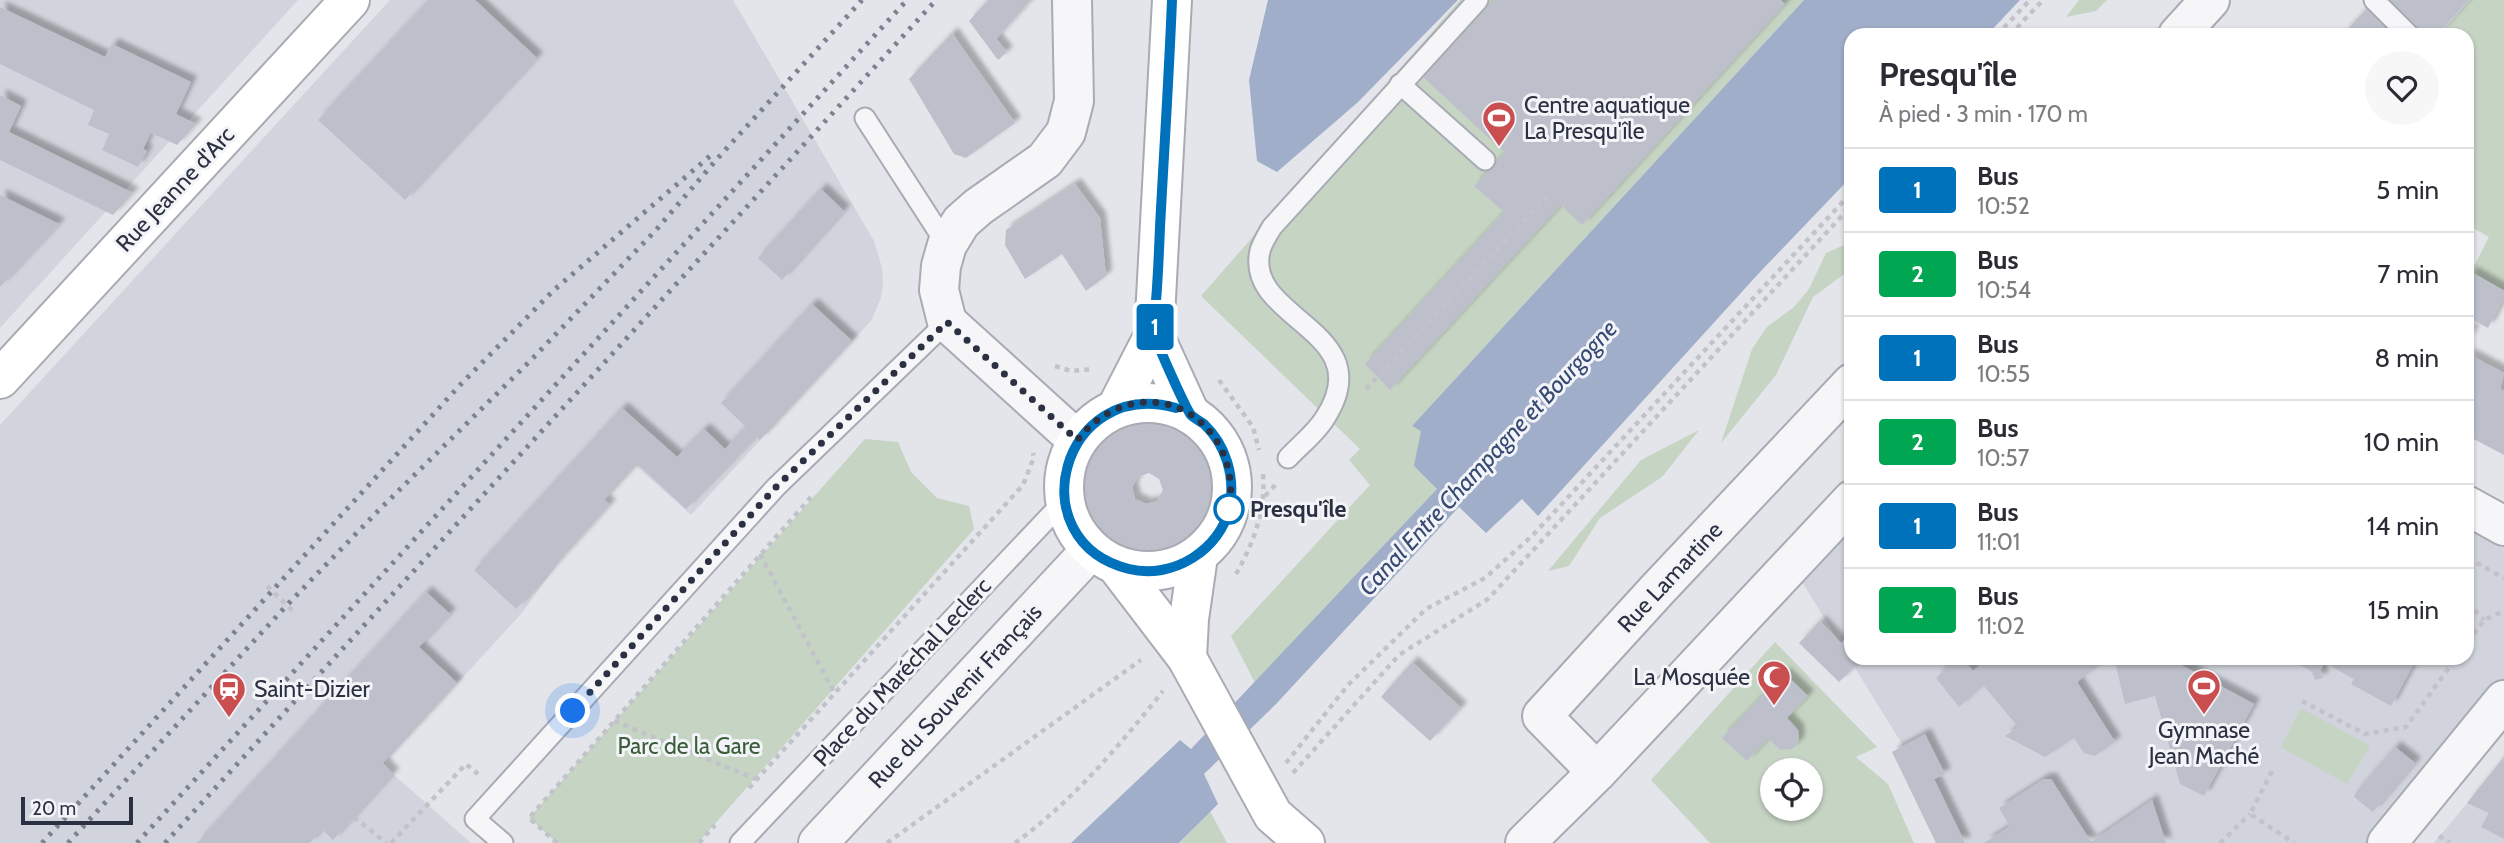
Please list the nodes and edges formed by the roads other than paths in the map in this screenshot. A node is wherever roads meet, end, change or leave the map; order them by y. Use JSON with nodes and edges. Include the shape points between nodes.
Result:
{"nodes":[{"id":1,"x":350,"y":0,"type":"edge"},
{"id":2,"x":1072,"y":0,"type":"edge"},
{"id":3,"x":1172,"y":0,"type":"edge"},
{"id":4,"x":1478,"y":0,"type":"edge"},
{"id":5,"x":2210,"y":0,"type":"edge"},
{"id":6,"x":2374,"y":0,"type":"edge"},
{"id":7,"x":2184,"y":28,"type":"edge"},
{"id":8,"x":2402,"y":28,"type":"edge"},
{"id":9,"x":1400,"y":84,"type":"junction"},
{"id":10,"x":865,"y":118,"type":"dead end"},
{"id":11,"x":1485,"y":160,"type":"dead end"},
{"id":12,"x":947,"y":245,"type":"junction"},
{"id":13,"x":947,"y":322,"type":"junction"},
{"id":14,"x":1154,"y":335,"type":"junction"},
{"id":15,"x":0,"y":379,"type":"edge"},
{"id":16,"x":1844,"y":391,"type":"edge"},
{"id":17,"x":1116,"y":409,"type":"junction"},
{"id":18,"x":1190,"y":414,"type":"junction"},
{"id":19,"x":1077,"y":440,"type":"junction"},
{"id":20,"x":1288,"y":458,"type":"dead end"},
{"id":21,"x":1065,"y":500,"type":"junction"},
{"id":22,"x":1844,"y":509,"type":"edge"},
{"id":23,"x":2474,"y":509,"type":"edge"},
{"id":24,"x":2504,"y":526,"type":"edge"},
{"id":25,"x":1198,"y":556,"type":"junction"},
{"id":26,"x":1103,"y":558,"type":"junction"},
{"id":27,"x":1193,"y":668,"type":"junction"},
{"id":28,"x":2504,"y":700,"type":"edge"},
{"id":29,"x":1597,"y":772,"type":"junction"},
{"id":30,"x":1275,"y":829,"type":"edge"},
{"id":31,"x":503,"y":843,"type":"edge"},
{"id":32,"x":740,"y":843,"type":"edge"},
{"id":33,"x":818,"y":843,"type":"edge"},
{"id":34,"x":1304,"y":843,"type":"edge"},
{"id":35,"x":1525,"y":843,"type":"edge"},
{"id":36,"x":2387,"y":843,"type":"edge"}],
"edges":[{"from":1,"to":15,"type":"main road","name":"Rue Jeanne d'Arc"},
{"from":2,"to":12,"type":"street","via":[[1074,102],[1066,132],[1045,160],[961,222]]},
{"from":3,"to":14,"type":"main road"},
{"from":4,"to":9,"type":"lane"},
{"from":5,"to":7,"type":"street"},
{"from":6,"to":8,"type":"lane"},
{"from":9,"to":11,"type":"lane"},
{"from":9,"to":20,"type":"lane","via":[[1272,227],[1260,251],[1261,274],[1270,294],[1330,348],[1339,371],[1336,397],[1324,420]]},
{"from":10,"to":12,"type":"lane"},
{"from":12,"to":13,"type":"street","via":[[939,290]]},
{"from":13,"to":19,"type":"street"},
{"from":13,"to":31,"type":"lane","via":[[776,487],[475,819]]},
{"from":14,"to":17,"type":"main road"},
{"from":14,"to":18,"type":"main road"},
{"from":16,"to":29,"type":"street","name":"Rue Lamartine","via":[[1542,716]]},
{"from":17,"to":18,"type":"main road","via":[[1161,404]]},
{"from":17,"to":19,"type":"main road","via":[[1094,421]]},
{"from":18,"to":25,"type":"main road","via":[[1217,439],[1231,473],[1229,509],[1222,526]]},
{"from":19,"to":21,"type":"main road","via":[[1064,477]]},
{"from":21,"to":26,"type":"main road","via":[[1073,527]]},
{"from":21,"to":32,"type":"lane","name":"Place du Maréchal Leclerc"},
{"from":22,"to":29,"type":"street"},
{"from":23,"to":24,"type":"street"},
{"from":25,"to":26,"type":"main road","via":[[1149,572]]},
{"from":25,"to":27,"type":"main road","via":[[1189,619]]},
{"from":26,"to":27,"type":"main road"},
{"from":26,"to":33,"type":"street","name":"Rue du Souvenir Français"},
{"from":27,"to":30,"type":"main road"},
{"from":28,"to":36,"type":"street"},
{"from":29,"to":35,"type":"street"},
{"from":30,"to":34,"type":"main road"}]}
